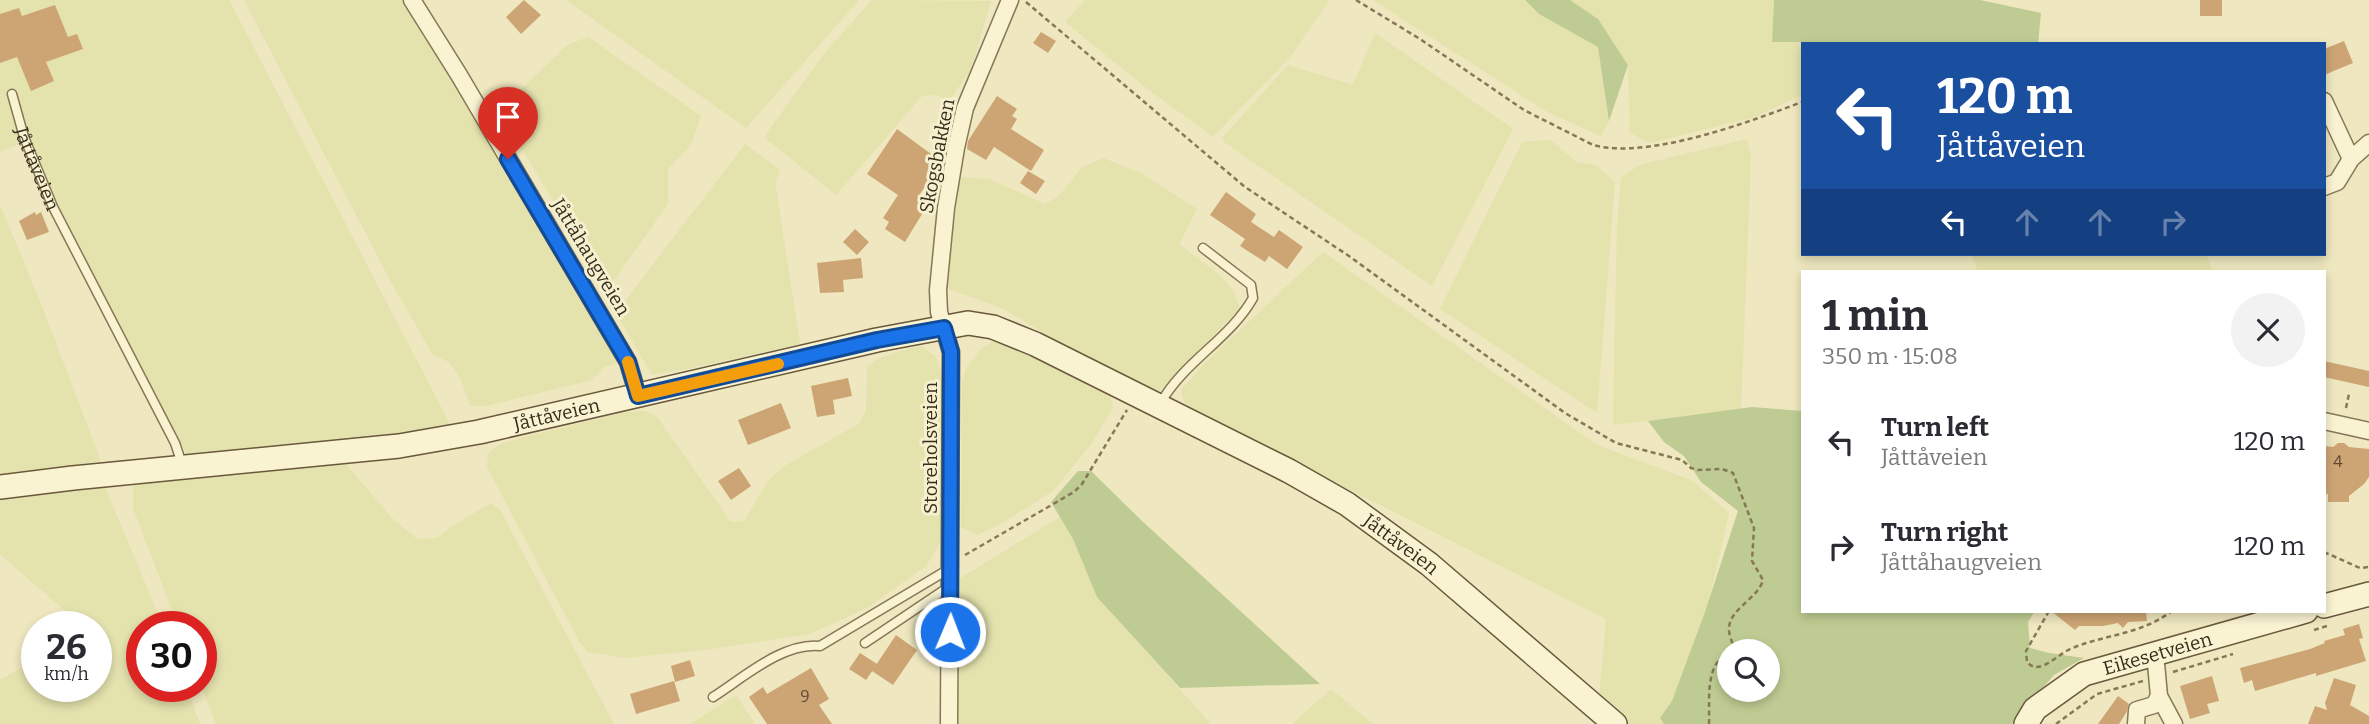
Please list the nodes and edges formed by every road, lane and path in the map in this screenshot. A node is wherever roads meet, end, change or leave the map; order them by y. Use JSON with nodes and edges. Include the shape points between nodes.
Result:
{"nodes":[{"id":1,"x":412,"y":0,"type":"edge"},
{"id":2,"x":1010,"y":0,"type":"edge"},
{"id":3,"x":1023,"y":0,"type":"edge"},
{"id":4,"x":1356,"y":0,"type":"edge"},
{"id":5,"x":12,"y":94,"type":"dead end"},
{"id":6,"x":1801,"y":102,"type":"edge"},
{"id":7,"x":2326,"y":105,"type":"edge"},
{"id":8,"x":2369,"y":143,"type":"edge"},
{"id":9,"x":2351,"y":159,"type":"junction"},
{"id":10,"x":2326,"y":186,"type":"edge"},
{"id":11,"x":1203,"y":248,"type":"dead end"},
{"id":12,"x":944,"y":328,"type":"junction"},
{"id":13,"x":2349,"y":394,"type":"dead end"},
{"id":14,"x":1136,"y":395,"type":"junction"},
{"id":15,"x":638,"y":396,"type":"junction"},
{"id":16,"x":1159,"y":407,"type":"junction"},
{"id":17,"x":2347,"y":407,"type":"dead end"},
{"id":18,"x":2326,"y":421,"type":"edge"},
{"id":19,"x":2369,"y":431,"type":"edge"},
{"id":20,"x":183,"y":467,"type":"junction"},
{"id":21,"x":0,"y":487,"type":"edge"},
{"id":22,"x":2326,"y":553,"type":"edge"},
{"id":23,"x":949,"y":566,"type":"junction"},
{"id":24,"x":2369,"y":567,"type":"edge"},
{"id":25,"x":950,"y":586,"type":"junction"},
{"id":26,"x":2369,"y":594,"type":"edge"},
{"id":27,"x":2048,"y":613,"type":"edge"},
{"id":28,"x":2169,"y":613,"type":"edge"},
{"id":29,"x":2327,"y":616,"type":"edge"},
{"id":30,"x":2305,"y":622,"type":"edge"},
{"id":31,"x":1731,"y":639,"type":"edge"},
{"id":32,"x":865,"y":643,"type":"dead end"},
{"id":33,"x":2241,"y":652,"type":"dead end"},
{"id":34,"x":2154,"y":653,"type":"junction"},
{"id":35,"x":1717,"y":664,"type":"edge"},
{"id":36,"x":2157,"y":677,"type":"junction"},
{"id":37,"x":2159,"y":696,"type":"junction"},
{"id":38,"x":713,"y":697,"type":"dead end"},
{"id":39,"x":949,"y":724,"type":"edge"},
{"id":40,"x":1615,"y":724,"type":"edge"},
{"id":41,"x":1709,"y":724,"type":"edge"},
{"id":42,"x":2026,"y":724,"type":"edge"},
{"id":43,"x":2056,"y":724,"type":"edge"},
{"id":44,"x":2136,"y":724,"type":"edge"},
{"id":45,"x":2174,"y":724,"type":"edge"}],
"edges":[{"from":1,"to":15,"type":"street","name":"Jåttåhaugveien","via":[[628,362]]},
{"from":2,"to":12,"type":"street","name":"Skogsbakken","via":[[960,128],[938,290]]},
{"from":3,"to":31,"type":"path","via":[[1245,187],[1592,430],[1616,443],[1682,460],[1691,468],[1733,473],[1754,528],[1753,564],[1763,580],[1730,622]]},
{"from":4,"to":6,"type":"path","via":[[1524,110],[1602,148],[1666,144]]},
{"from":5,"to":20,"type":"lane","name":"Jåttåveien","via":[[24,137],[53,206],[175,443]]},
{"from":7,"to":9,"type":"street"},
{"from":8,"to":9,"type":"street"},
{"from":9,"to":10,"type":"street","via":[[2337,182]]},
{"from":11,"to":16,"type":"lane","via":[[1251,285],[1254,298],[1240,318],[1173,383]]},
{"from":12,"to":14,"type":"main road","name":"Jåttåveien","via":[[968,323],[993,327]]},
{"from":12,"to":15,"type":"main road","name":"Jåttåveien"},
{"from":12,"to":23,"type":"street","name":"Storeholsveien","via":[[951,352]]},
{"from":13,"to":17,"type":"path"},
{"from":14,"to":16,"type":"main road","name":"Jåttåveien"},
{"from":14,"to":23,"type":"path","via":[[1074,492]]},
{"from":15,"to":20,"type":"main road","name":"Jåttåveien","via":[[399,446]]},
{"from":16,"to":40,"type":"main road","name":"Jåttåveien","via":[[1289,471],[1357,511],[1429,564]]},
{"from":18,"to":19,"type":"street"},
{"from":20,"to":21,"type":"main road","name":"Jåttåveien"},
{"from":22,"to":24,"type":"path","via":[[2360,568]]},
{"from":23,"to":25,"type":"street","name":"Storeholsveien"},
{"from":23,"to":38,"type":"lane","via":[[820,646],[789,650]]},
{"from":25,"to":32,"type":"lane"},
{"from":25,"to":39,"type":"street","name":"Storeholsveien"},
{"from":26,"to":29,"type":"main road"},
{"from":27,"to":28,"type":"path","via":[[2026,651],[2032,667],[2075,646],[2147,627]]},
{"from":29,"to":30,"type":"path"},
{"from":30,"to":34,"type":"main road","name":"Eikesetveien"},
{"from":33,"to":36,"type":"path"},
{"from":34,"to":36,"type":"street"},
{"from":34,"to":42,"type":"main road","name":"Eikesetveien","via":[[2084,674],[2035,709]]},
{"from":35,"to":41,"type":"path"},
{"from":36,"to":37,"type":"street"},
{"from":36,"to":43,"type":"path","via":[[2097,694]]},
{"from":37,"to":44,"type":"street","via":[[2154,705],[2137,710]]},
{"from":37,"to":45,"type":"street"}]}
